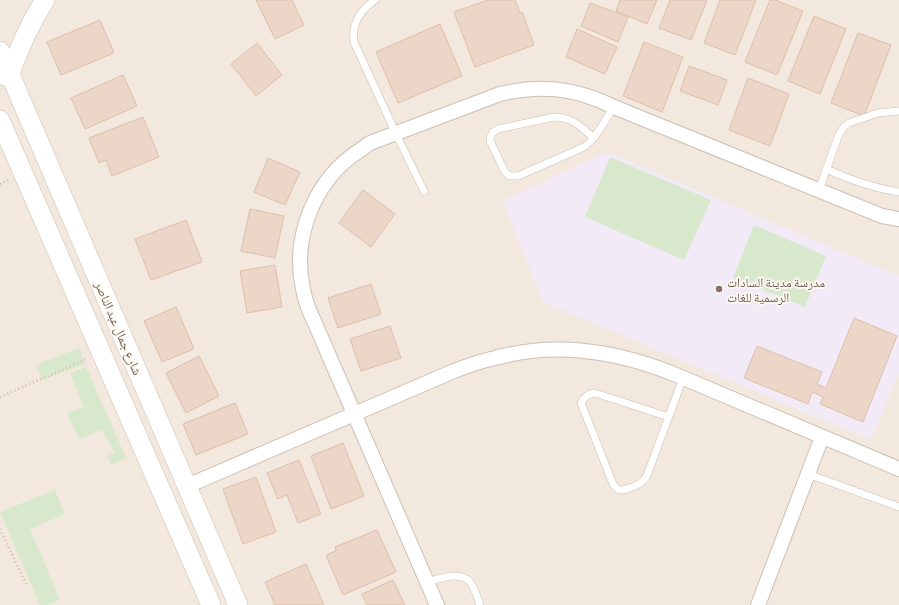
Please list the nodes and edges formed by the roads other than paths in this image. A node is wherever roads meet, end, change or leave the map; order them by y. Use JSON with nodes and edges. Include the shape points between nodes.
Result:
{"nodes":[{"id":1,"x":45,"y":0,"type":"edge"},
{"id":2,"x":374,"y":0,"type":"edge"},
{"id":3,"x":0,"y":51,"type":"edge"},
{"id":4,"x":5,"y":76,"type":"edge"},
{"id":5,"x":614,"y":107,"type":"junction"},
{"id":6,"x":899,"y":111,"type":"edge"},
{"id":7,"x":0,"y":120,"type":"edge"},
{"id":8,"x":396,"y":134,"type":"junction"},
{"id":9,"x":594,"y":138,"type":"junction"},
{"id":10,"x":826,"y":169,"type":"junction"},
{"id":11,"x":818,"y":190,"type":"junction"},
{"id":12,"x":424,"y":191,"type":"dead end"},
{"id":13,"x":899,"y":192,"type":"edge"},
{"id":14,"x":899,"y":219,"type":"edge"},
{"id":15,"x":684,"y":378,"type":"junction"},
{"id":16,"x":354,"y":415,"type":"junction"},
{"id":17,"x":669,"y":417,"type":"junction"},
{"id":18,"x":822,"y":437,"type":"junction"},
{"id":19,"x":899,"y":469,"type":"edge"},
{"id":20,"x":808,"y":474,"type":"junction"},
{"id":21,"x":187,"y":486,"type":"junction"},
{"id":22,"x":899,"y":507,"type":"edge"},
{"id":23,"x":427,"y":582,"type":"junction"},
{"id":24,"x":211,"y":605,"type":"edge"},
{"id":25,"x":238,"y":605,"type":"edge"},
{"id":26,"x":437,"y":605,"type":"edge"},
{"id":27,"x":480,"y":605,"type":"edge"},
{"id":28,"x":758,"y":605,"type":"edge"}],
"edges":[{"from":1,"to":4,"type":"main road"},
{"from":2,"to":8,"type":"lane","via":[[359,16],[354,29],[354,42]]},
{"from":3,"to":4,"type":"main road","name":"شارع جمال عبد الناصر"},
{"from":4,"to":21,"type":"main road","name":"شارع جمال عبد الناصر"},
{"from":5,"to":8,"type":"street","via":[[572,91],[529,89],[500,94]]},
{"from":5,"to":9,"type":"lane"},
{"from":5,"to":11,"type":"street"},
{"from":6,"to":10,"type":"lane","via":[[878,113],[849,123],[839,134]]},
{"from":7,"to":24,"type":"main road","name":"شارع جمال عبد الناصر"},
{"from":8,"to":12,"type":"lane"},
{"from":8,"to":16,"type":"street","via":[[370,144],[330,176],[312,206],[302,238],[300,272],[307,306]]},
{"from":9,"to":9,"type":"lane","via":[[584,147],[518,176],[510,176],[505,172],[490,141],[492,133],[498,129],[554,117],[576,122]]},
{"from":10,"to":11,"type":"lane"},
{"from":10,"to":13,"type":"lane","via":[[864,185]]},
{"from":11,"to":14,"type":"street","via":[[882,216]]},
{"from":15,"to":16,"type":"street","via":[[648,364],[605,353],[575,350],[538,351],[502,356],[474,364]]},
{"from":15,"to":17,"type":"lane"},
{"from":15,"to":18,"type":"street"},
{"from":16,"to":21,"type":"street"},
{"from":16,"to":23,"type":"street"},
{"from":17,"to":17,"type":"lane","via":[[643,481],[621,490],[615,487],[582,403],[586,396],[595,394]]},
{"from":18,"to":19,"type":"street"},
{"from":18,"to":20,"type":"street"},
{"from":20,"to":22,"type":"lane"},
{"from":20,"to":28,"type":"street"},
{"from":21,"to":25,"type":"main road","name":"شارع جمال عبد الناصر"},
{"from":23,"to":26,"type":"street"},
{"from":23,"to":27,"type":"lane","via":[[451,576],[461,577],[471,582]]}]}
